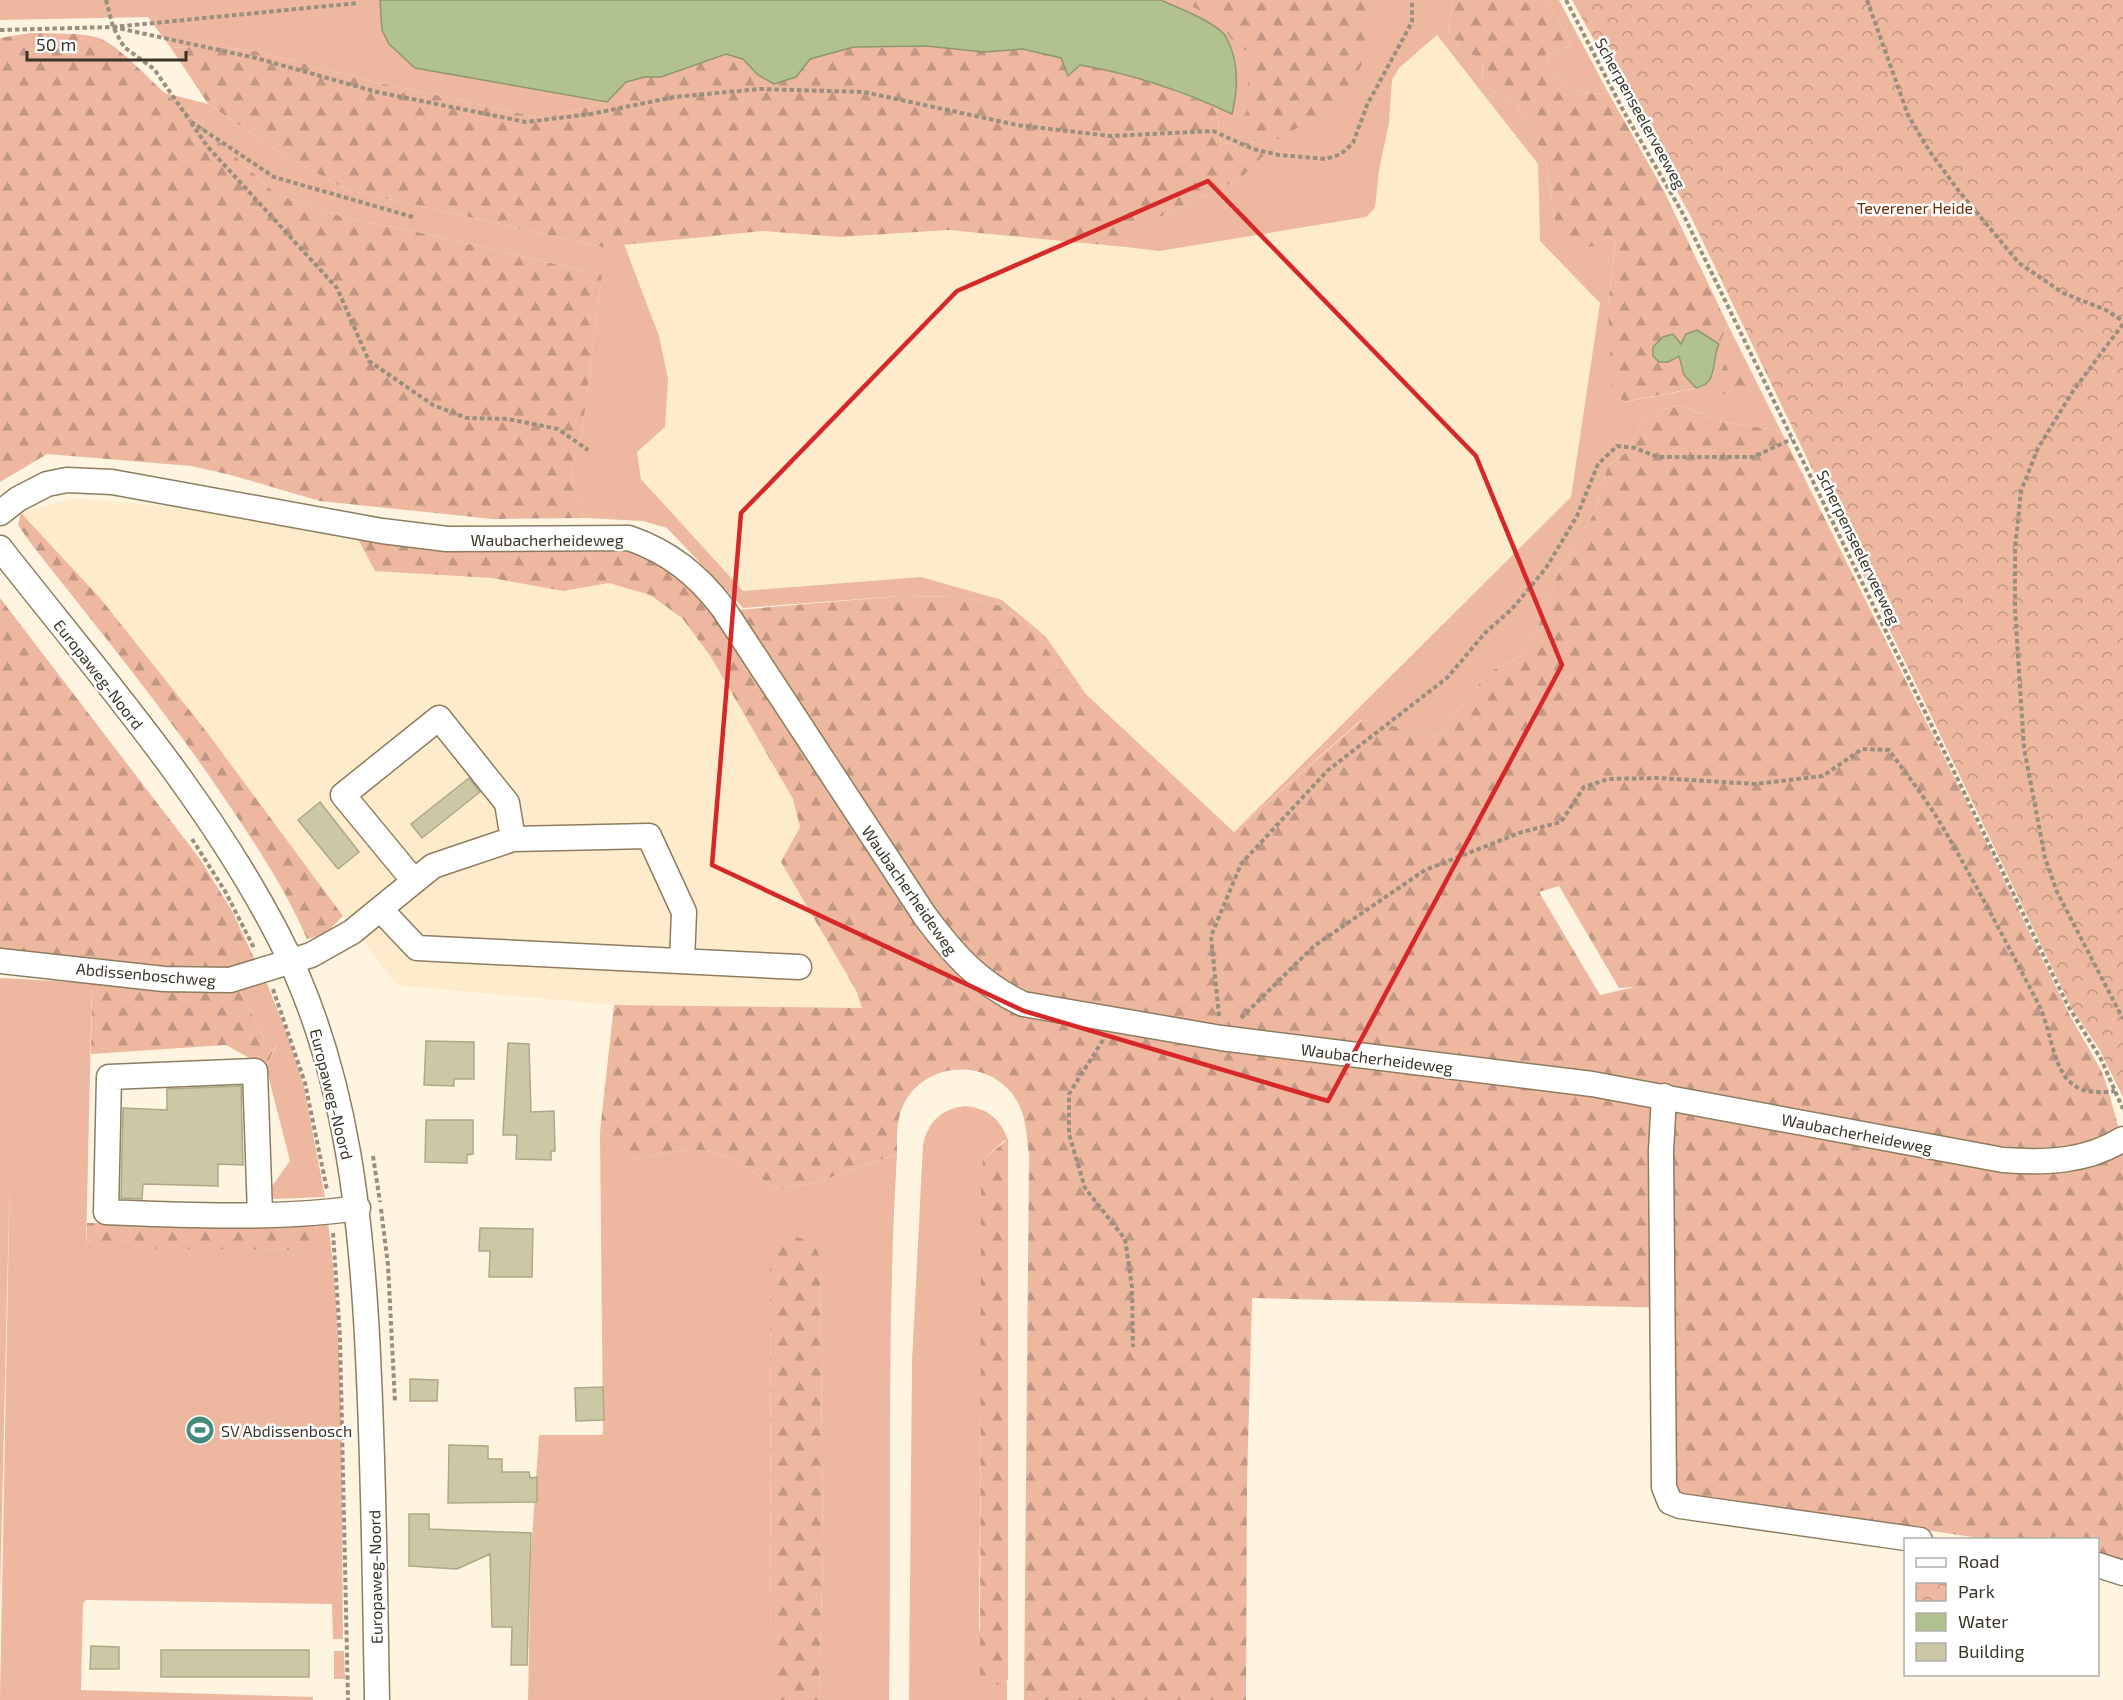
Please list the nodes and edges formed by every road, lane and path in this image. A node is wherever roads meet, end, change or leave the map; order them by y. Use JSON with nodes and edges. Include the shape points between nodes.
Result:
{"nodes":[{"id":1,"x":106,"y":0,"type":"edge"},
{"id":2,"x":1566,"y":0,"type":"edge"},
{"id":3,"x":1867,"y":0,"type":"edge"},
{"id":4,"x":1413,"y":1,"type":"edge"},
{"id":5,"x":358,"y":3,"type":"dead end"},
{"id":6,"x":113,"y":27,"type":"junction"},
{"id":7,"x":0,"y":30,"type":"edge"},
{"id":8,"x":190,"y":121,"type":"junction"},
{"id":9,"x":413,"y":217,"type":"dead end"},
{"id":10,"x":2123,"y":323,"type":"edge"},
{"id":11,"x":1792,"y":439,"type":"junction"},
{"id":12,"x":588,"y":450,"type":"dead end"},
{"id":13,"x":0,"y":513,"type":"edge"},
{"id":14,"x":0,"y":548,"type":"edge"},
{"id":15,"x":191,"y":838,"type":"dead end"},
{"id":16,"x":513,"y":839,"type":"junction"},
{"id":17,"x":414,"y":881,"type":"junction"},
{"id":18,"x":380,"y":909,"type":"junction"},
{"id":19,"x":301,"y":958,"type":"junction"},
{"id":20,"x":0,"y":961,"type":"edge"},
{"id":21,"x":682,"y":961,"type":"junction"},
{"id":22,"x":799,"y":967,"type":"dead end"},
{"id":23,"x":264,"y":969,"type":"junction"},
{"id":24,"x":2123,"y":1019,"type":"edge"},
{"id":25,"x":1119,"y":1021,"type":"junction"},
{"id":26,"x":1221,"y":1038,"type":"junction"},
{"id":27,"x":2115,"y":1091,"type":"junction"},
{"id":28,"x":1664,"y":1096,"type":"junction"},
{"id":29,"x":2123,"y":1108,"type":"edge"},
{"id":30,"x":2123,"y":1139,"type":"edge"},
{"id":31,"x":358,"y":1208,"type":"junction"},
{"id":32,"x":330,"y":1212,"type":"junction"},
{"id":33,"x":260,"y":1214,"type":"junction"},
{"id":34,"x":1133,"y":1347,"type":"dead end"},
{"id":35,"x":1913,"y":1538,"type":"edge"},
{"id":36,"x":2099,"y":1566,"type":"edge"},
{"id":37,"x":2123,"y":1573,"type":"edge"},
{"id":38,"x":348,"y":1700,"type":"edge"},
{"id":39,"x":377,"y":1700,"type":"edge"}],
"edges":[{"from":1,"to":6,"type":"path"},
{"from":2,"to":11,"type":"path","name":"Scherpenseelerveeweg","via":[[1683,214]]},
{"from":3,"to":10,"type":"path","via":[[1908,115],[1958,190],[2019,263],[2063,293],[2106,310]]},
{"from":4,"to":6,"type":"path","via":[[1412,22],[1367,105],[1353,143],[1341,154],[1326,159],[1279,155],[1213,131],[1110,136],[1017,125],[864,92],[760,89],[674,97],[526,122],[377,92],[256,58]]},
{"from":5,"to":6,"type":"path"},
{"from":6,"to":7,"type":"path"},
{"from":6,"to":8,"type":"path","via":[[124,47],[154,69]]},
{"from":8,"to":9,"type":"path","via":[[274,177]]},
{"from":8,"to":12,"type":"path","via":[[207,146],[336,288],[369,361],[433,405],[467,418],[508,419],[558,429]]},
{"from":10,"to":24,"type":"path","via":[[2073,390],[2038,448],[2021,491],[2015,549],[2024,748],[2045,858],[2057,892]]},
{"from":11,"to":26,"type":"path","via":[[1753,457],[1658,457],[1617,446],[1598,464],[1577,516],[1546,568],[1512,609],[1448,676],[1327,771],[1240,864],[1210,936]]},
{"from":11,"to":27,"type":"path","name":"Scherpenseelerveeweg","via":[[2060,990],[2101,1059]]},
{"from":13,"to":25,"type":"street","name":"Waubacherheideweg","via":[[47,484],[101,481],[447,539],[629,538],[648,544],[690,570],[723,608],[953,954],[994,991],[1023,1005]]},
{"from":14,"to":19,"type":"street","name":"Europaweg-Noord","via":[[174,769]]},
{"from":15,"to":23,"type":"path","via":[[225,891]]},
{"from":16,"to":17,"type":"street","name":"Abdissenboschweg","via":[[432,866]]},
{"from":16,"to":17,"type":"street","via":[[507,803],[440,718],[343,795]]},
{"from":16,"to":21,"type":"street","name":"Abdissenboschweg","via":[[649,836],[684,912]]},
{"from":17,"to":18,"type":"street","name":"Abdissenboschweg"},
{"from":18,"to":19,"type":"street","name":"Abdissenboschweg","via":[[352,932]]},
{"from":18,"to":21,"type":"street","via":[[417,948]]},
{"from":19,"to":23,"type":"street","name":"Abdissenboschweg"},
{"from":19,"to":31,"type":"street","name":"Europaweg-Noord","via":[[308,1003],[330,1075]]},
{"from":20,"to":23,"type":"street","name":"Abdissenboschweg","via":[[217,981]]},
{"from":21,"to":22,"type":"street"},
{"from":23,"to":32,"type":"path","via":[[305,1083]]},
{"from":25,"to":26,"type":"street","name":"Waubacherheideweg"},
{"from":25,"to":34,"type":"path","via":[[1095,1050],[1069,1094],[1069,1134],[1085,1188],[1125,1239],[1132,1287]]},
{"from":26,"to":27,"type":"path","via":[[1314,946],[1425,870],[1522,831],[1561,822],[1584,787],[1608,779],[1755,784],[1823,776],[1862,749],[1890,750],[1941,824],[2038,1003],[2067,1079],[2093,1093]]},
{"from":26,"to":28,"type":"street","name":"Waubacherheideweg"},
{"from":27,"to":29,"type":"path","name":"Scherpenseelerveeweg"},
{"from":28,"to":30,"type":"street","name":"Waubacherheideweg","via":[[2003,1160],[2037,1162],[2091,1155]]},
{"from":28,"to":35,"type":"street","via":[[1661,1151],[1665,1487],[1670,1502]]},
{"from":31,"to":32,"type":"street"},
{"from":31,"to":39,"type":"street","name":"Europaweg-Noord","via":[[374,1473]]},
{"from":32,"to":33,"type":"street"},
{"from":32,"to":38,"type":"path","via":[[340,1337]]},
{"from":33,"to":33,"type":"street","via":[[106,1212],[109,1077],[255,1071]]},
{"from":36,"to":37,"type":"street"}]}
